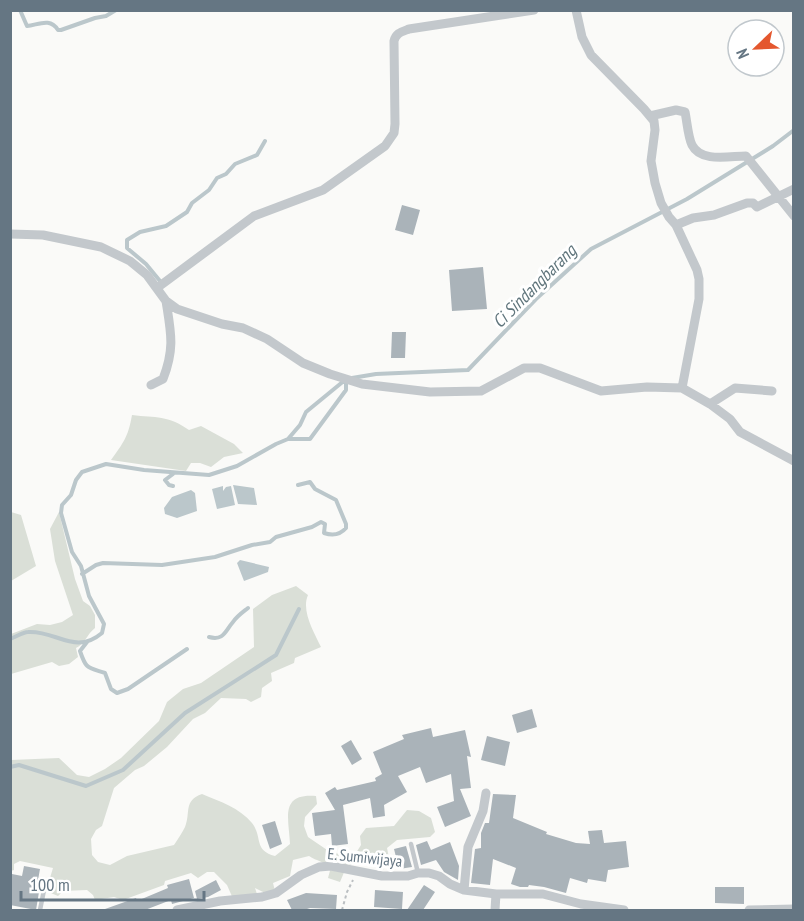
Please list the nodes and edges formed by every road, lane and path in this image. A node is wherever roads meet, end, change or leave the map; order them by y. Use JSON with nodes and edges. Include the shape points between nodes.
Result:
{"nodes":[{"id":1,"x":534,"y":10,"type":"edge"},
{"id":2,"x":576,"y":10,"type":"edge"},
{"id":3,"x":650,"y":116,"type":"junction"},
{"id":4,"x":794,"y":189,"type":"edge"},
{"id":5,"x":778,"y":197,"type":"junction"},
{"id":6,"x":794,"y":216,"type":"edge"},
{"id":7,"x":676,"y":225,"type":"junction"},
{"id":8,"x":10,"y":234,"type":"edge"},
{"id":9,"x":157,"y":288,"type":"junction"},
{"id":10,"x":166,"y":301,"type":"junction"},
{"id":11,"x":151,"y":385,"type":"dead end"},
{"id":12,"x":682,"y":388,"type":"junction"},
{"id":13,"x":772,"y":391,"type":"dead end"},
{"id":14,"x":710,"y":404,"type":"junction"},
{"id":15,"x":794,"y":461,"type":"edge"},
{"id":16,"x":486,"y":793,"type":"dead end"},
{"id":17,"x":411,"y":844,"type":"dead end"},
{"id":18,"x":357,"y":873,"type":"junction"},
{"id":19,"x":418,"y":873,"type":"junction"},
{"id":20,"x":44,"y":890,"type":"dead end"},
{"id":21,"x":464,"y":890,"type":"junction"},
{"id":22,"x":496,"y":894,"type":"junction"},
{"id":23,"x":195,"y":909,"type":"edge"},
{"id":24,"x":794,"y":909,"type":"edge"},
{"id":25,"x":40,"y":910,"type":"edge"},
{"id":26,"x":177,"y":910,"type":"edge"},
{"id":27,"x":342,"y":910,"type":"edge"},
{"id":28,"x":495,"y":910,"type":"edge"},
{"id":29,"x":624,"y":910,"type":"edge"},
{"id":30,"x":749,"y":910,"type":"edge"}],
"edges":[{"from":1,"to":9,"type":"street","via":[[400,32],[394,41],[396,124],[384,146],[323,190],[246,221]]},
{"from":2,"to":3,"type":"street","via":[[591,55]]},
{"from":3,"to":5,"type":"street","via":[[676,110],[685,112],[690,143],[700,153],[705,157],[746,156]]},
{"from":3,"to":7,"type":"street","via":[[655,130],[652,171],[661,203]]},
{"from":4,"to":5,"type":"street"},
{"from":5,"to":6,"type":"street"},
{"from":5,"to":7,"type":"street","via":[[757,207],[747,203]]},
{"from":7,"to":12,"type":"street","via":[[697,270],[700,289]]},
{"from":8,"to":9,"type":"street","via":[[54,237],[101,247],[130,261]]},
{"from":9,"to":10,"type":"street"},
{"from":10,"to":11,"type":"street","via":[[171,354],[162,379]]},
{"from":10,"to":12,"type":"street","via":[[186,313],[251,332],[303,363],[362,384],[430,392],[482,391],[524,368],[540,368],[601,391]]},
{"from":12,"to":14,"type":"street"},
{"from":13,"to":14,"type":"street","via":[[735,388]]},
{"from":14,"to":15,"type":"street","via":[[741,432]]},
{"from":16,"to":21,"type":"street","via":[[468,847]]},
{"from":17,"to":19,"type":"lane"},
{"from":18,"to":19,"type":"street","name":"E. Sumiwijaya"},
{"from":18,"to":23,"type":"street","name":"E. Sumiwijaya","via":[[319,867],[276,893],[220,901]]},
{"from":18,"to":27,"type":"path"},
{"from":19,"to":21,"type":"street","name":"E. Sumiwijaya","via":[[439,876]]},
{"from":20,"to":25,"type":"lane"},
{"from":21,"to":22,"type":"street","name":"E. Sumiwijaya"},
{"from":22,"to":28,"type":"street"},
{"from":22,"to":29,"type":"street","name":"E. Sumiwijaya","via":[[543,894]]},
{"from":23,"to":26,"type":"street","name":"E. Sumiwijaya"},
{"from":24,"to":30,"type":"street"}]}
